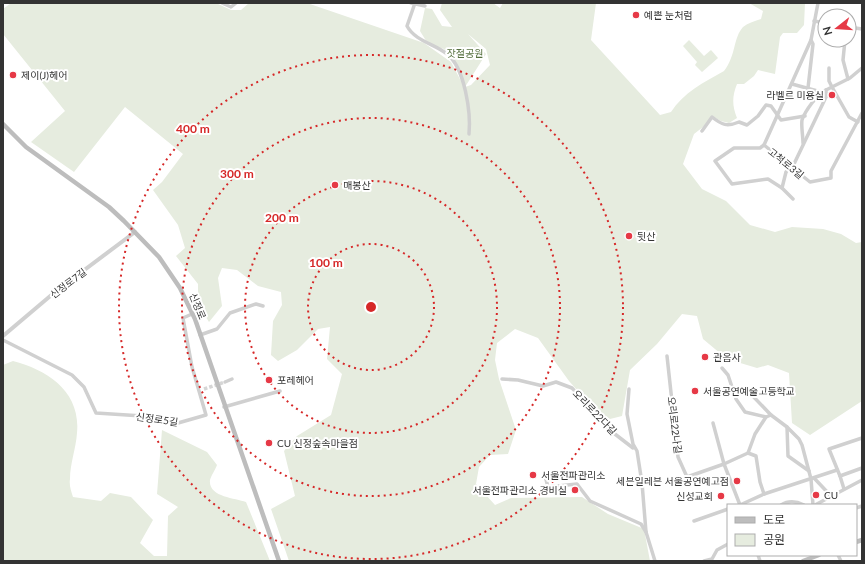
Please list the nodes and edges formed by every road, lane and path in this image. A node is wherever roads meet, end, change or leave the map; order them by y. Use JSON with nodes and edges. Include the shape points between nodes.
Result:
{"nodes":[{"id":1,"x":222,"y":3,"type":"edge"},
{"id":2,"x":236,"y":3,"type":"edge"},
{"id":3,"x":411,"y":3,"type":"edge"},
{"id":4,"x":415,"y":3,"type":"edge"},
{"id":5,"x":818,"y":3,"type":"edge"},
{"id":6,"x":425,"y":6,"type":"dead end"},
{"id":7,"x":814,"y":21,"type":"junction"},
{"id":8,"x":817,"y":22,"type":"edge"},
{"id":9,"x":811,"y":40,"type":"junction"},
{"id":10,"x":844,"y":48,"type":"edge"},
{"id":11,"x":829,"y":68,"type":"dead end"},
{"id":12,"x":862,"y":68,"type":"edge"},
{"id":13,"x":848,"y":78,"type":"junction"},
{"id":14,"x":792,"y":84,"type":"junction"},
{"id":15,"x":832,"y":87,"type":"junction"},
{"id":16,"x":808,"y":88,"type":"junction"},
{"id":17,"x":826,"y":90,"type":"junction"},
{"id":18,"x":821,"y":92,"type":"junction"},
{"id":19,"x":862,"y":113,"type":"edge"},
{"id":20,"x":778,"y":115,"type":"junction"},
{"id":21,"x":805,"y":116,"type":"junction"},
{"id":22,"x":858,"y":122,"type":"junction"},
{"id":23,"x":3,"y":124,"type":"edge"},
{"id":24,"x":702,"y":132,"type":"dead end"},
{"id":25,"x":469,"y":134,"type":"dead end"},
{"id":26,"x":803,"y":144,"type":"junction"},
{"id":27,"x":764,"y":145,"type":"junction"},
{"id":28,"x":791,"y":167,"type":"junction"},
{"id":29,"x":782,"y":188,"type":"junction"},
{"id":30,"x":793,"y":199,"type":"dead end"},
{"id":31,"x":135,"y":232,"type":"junction"},
{"id":32,"x":263,"y":306,"type":"dead end"},
{"id":33,"x":192,"y":314,"type":"junction"},
{"id":34,"x":200,"y":335,"type":"junction"},
{"id":35,"x":3,"y":336,"type":"edge"},
{"id":36,"x":3,"y":340,"type":"edge"},
{"id":37,"x":667,"y":356,"type":"dead end"},
{"id":38,"x":722,"y":368,"type":"dead end"},
{"id":39,"x":232,"y":379,"type":"dead end"},
{"id":40,"x":502,"y":379,"type":"dead end"},
{"id":41,"x":225,"y":382,"type":"tunnel mouth"},
{"id":42,"x":629,"y":389,"type":"dead end"},
{"id":43,"x":747,"y":390,"type":"dead end"},
{"id":44,"x":280,"y":391,"type":"dead end"},
{"id":45,"x":224,"y":407,"type":"junction"},
{"id":46,"x":771,"y":415,"type":"junction"},
{"id":47,"x":766,"y":417,"type":"junction"},
{"id":48,"x":713,"y":423,"type":"dead end"},
{"id":49,"x":787,"y":427,"type":"junction"},
{"id":50,"x":862,"y":438,"type":"edge"},
{"id":51,"x":637,"y":451,"type":"junction"},
{"id":52,"x":748,"y":454,"type":"junction"},
{"id":53,"x":724,"y":464,"type":"junction"},
{"id":54,"x":862,"y":468,"type":"edge"},
{"id":55,"x":837,"y":470,"type":"junction"},
{"id":56,"x":810,"y":471,"type":"junction"},
{"id":57,"x":544,"y":472,"type":"dead end"},
{"id":58,"x":840,"y":476,"type":"junction"},
{"id":59,"x":813,"y":478,"type":"junction"},
{"id":60,"x":862,"y":480,"type":"edge"},
{"id":61,"x":844,"y":489,"type":"junction"},
{"id":62,"x":764,"y":494,"type":"junction"},
{"id":63,"x":832,"y":496,"type":"junction"},
{"id":64,"x":740,"y":504,"type":"edge"},
{"id":65,"x":742,"y":504,"type":"edge"},
{"id":66,"x":783,"y":504,"type":"edge"},
{"id":67,"x":801,"y":504,"type":"edge"},
{"id":68,"x":814,"y":504,"type":"edge"},
{"id":69,"x":816,"y":504,"type":"edge"},
{"id":70,"x":727,"y":509,"type":"edge"},
{"id":71,"x":694,"y":521,"type":"dead end"},
{"id":72,"x":646,"y":532,"type":"junction"},
{"id":73,"x":727,"y":545,"type":"edge"},
{"id":74,"x":816,"y":556,"type":"edge"},
{"id":75,"x":712,"y":560,"type":"edge"},
{"id":76,"x":279,"y":561,"type":"edge"},
{"id":77,"x":655,"y":561,"type":"edge"},
{"id":78,"x":704,"y":561,"type":"edge"},
{"id":79,"x":803,"y":561,"type":"edge"}],
"edges":[{"from":1,"to":2,"type":"street","via":[[232,7]]},
{"from":3,"to":4,"type":"street"},
{"from":4,"to":6,"type":"street"},
{"from":4,"to":25,"type":"street","via":[[407,26],[409,30],[447,54],[454,62],[461,76],[471,117]]},
{"from":5,"to":7,"type":"street","name":"고척로3길"},
{"from":7,"to":8,"type":"street"},
{"from":7,"to":9,"type":"street","name":"고척로3길"},
{"from":9,"to":14,"type":"street","name":"고척로3길"},
{"from":9,"to":16,"type":"street","name":"고척로3길","via":[[813,44]]},
{"from":10,"to":13,"type":"street","via":[[843,60]]},
{"from":11,"to":15,"type":"street","via":[[829,81]]},
{"from":12,"to":13,"type":"street"},
{"from":13,"to":15,"type":"street"},
{"from":14,"to":16,"type":"street"},
{"from":14,"to":20,"type":"street","name":"고척로3길"},
{"from":15,"to":17,"type":"street"},
{"from":15,"to":22,"type":"street","via":[[849,117]]},
{"from":16,"to":18,"type":"street"},
{"from":17,"to":18,"type":"street"},
{"from":17,"to":26,"type":"street","via":[[826,97]]},
{"from":18,"to":21,"type":"street"},
{"from":19,"to":22,"type":"street"},
{"from":20,"to":21,"type":"street","via":[[781,120]]},
{"from":20,"to":24,"type":"street","via":[[771,106],[766,105],[747,125],[739,122],[730,126],[719,123],[712,117]]},
{"from":20,"to":27,"type":"street","name":"고척로3길"},
{"from":21,"to":26,"type":"street","via":[[802,120]]},
{"from":22,"to":28,"type":"street","name":"고척로3길","via":[[831,171],[831,178],[810,182]]},
{"from":23,"to":31,"type":"main road","name":"신정로","via":[[26,147],[110,207]]},
{"from":26,"to":28,"type":"street"},
{"from":27,"to":28,"type":"street","name":"고척로3길"},
{"from":27,"to":29,"type":"street","name":"고척로3길","via":[[760,148],[734,148],[715,161],[732,184],[768,179]]},
{"from":28,"to":29,"type":"street","via":[[786,172]]},
{"from":29,"to":30,"type":"street"},
{"from":31,"to":33,"type":"main road","name":"신정로","via":[[164,263]]},
{"from":31,"to":35,"type":"street","name":"신정로7길","via":[[55,292]]},
{"from":32,"to":34,"type":"street","via":[[256,304],[236,310],[216,329]]},
{"from":33,"to":34,"type":"main road","name":"신정로"},
{"from":33,"to":36,"type":"street","name":"신정로5길","via":[[183,318],[192,367],[202,390],[206,415],[188,422],[178,423],[158,417],[96,413],[84,387],[72,375]]},
{"from":34,"to":45,"type":"main road","name":"신정로"},
{"from":37,"to":53,"type":"street","name":"오리로22나길","via":[[678,457],[688,477]]},
{"from":38,"to":47,"type":"street","via":[[728,375],[736,399],[745,412]]},
{"from":39,"to":41,"type":"street"},
{"from":40,"to":51,"type":"street","name":"오리로22다길","via":[[543,386],[556,382],[572,388],[611,431]]},
{"from":42,"to":51,"type":"street","name":"오리로22다길","via":[[627,414],[633,444]]},
{"from":43,"to":46,"type":"street"},
{"from":44,"to":45,"type":"street"},
{"from":45,"to":76,"type":"main road","name":"신정로"},
{"from":46,"to":47,"type":"street"},
{"from":46,"to":49,"type":"street"},
{"from":47,"to":52,"type":"street","via":[[755,434]]},
{"from":48,"to":53,"type":"street"},
{"from":49,"to":56,"type":"street","via":[[799,439]]},
{"from":49,"to":56,"type":"street","via":[[788,456]]},
{"from":50,"to":55,"type":"street","via":[[829,449]]},
{"from":51,"to":72,"type":"street","name":"오리로22다길"},
{"from":52,"to":53,"type":"street","name":"오리로22나길"},
{"from":52,"to":62,"type":"street","via":[[756,456]]},
{"from":53,"to":64,"type":"street"},
{"from":54,"to":58,"type":"street"},
{"from":55,"to":58,"type":"street"},
{"from":55,"to":59,"type":"street"},
{"from":56,"to":59,"type":"street"},
{"from":57,"to":72,"type":"street","via":[[548,486],[577,484],[590,500],[641,524]]},
{"from":58,"to":61,"type":"street"},
{"from":59,"to":62,"type":"street"},
{"from":59,"to":63,"type":"street"},
{"from":59,"to":68,"type":"street"},
{"from":60,"to":61,"type":"street"},
{"from":61,"to":63,"type":"street"},
{"from":62,"to":65,"type":"street"},
{"from":63,"to":69,"type":"street"},
{"from":66,"to":67,"type":"street","via":[[793,501]]},
{"from":70,"to":71,"type":"street"},
{"from":72,"to":77,"type":"street","name":"오리로22다길"},
{"from":73,"to":75,"type":"street","via":[[717,550]]},
{"from":74,"to":79,"type":"main road"},
{"from":75,"to":78,"type":"street"}]}
